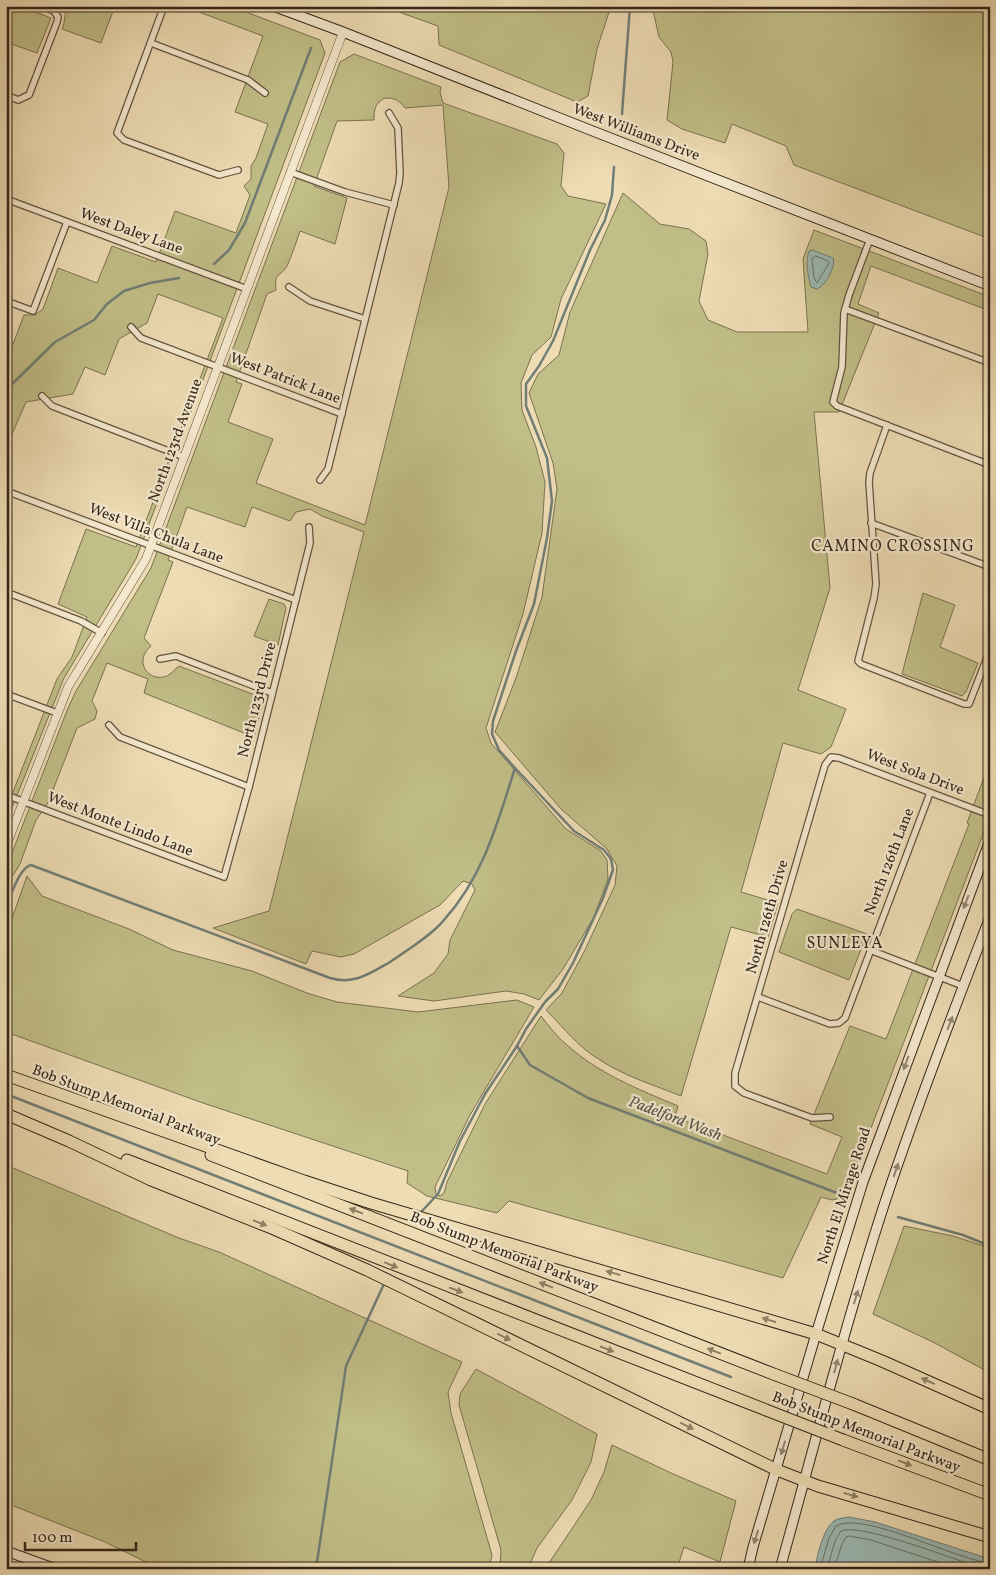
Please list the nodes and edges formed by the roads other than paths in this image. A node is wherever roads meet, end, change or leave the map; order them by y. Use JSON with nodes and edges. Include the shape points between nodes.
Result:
{"nodes":[{"id":1,"x":43,"y":6,"type":"edge"},
{"id":2,"x":164,"y":6,"type":"edge"},
{"id":3,"x":272,"y":6,"type":"edge"},
{"id":4,"x":343,"y":32,"type":"junction"},
{"id":5,"x":150,"y":43,"type":"junction"},
{"id":6,"x":265,"y":92,"type":"dead end"},
{"id":7,"x":6,"y":95,"type":"edge"},
{"id":8,"x":390,"y":113,"type":"dead end"},
{"id":9,"x":238,"y":170,"type":"dead end"},
{"id":10,"x":290,"y":172,"type":"junction"},
{"id":11,"x":6,"y":200,"type":"edge"},
{"id":12,"x":394,"y":205,"type":"junction"},
{"id":13,"x":67,"y":222,"type":"junction"},
{"id":14,"x":870,"y":239,"type":"junction"},
{"id":15,"x":990,"y":286,"type":"edge"},
{"id":16,"x":289,"y":287,"type":"dead end"},
{"id":17,"x":247,"y":289,"type":"junction"},
{"id":18,"x":6,"y":301,"type":"edge"},
{"id":19,"x":845,"y":308,"type":"junction"},
{"id":20,"x":365,"y":320,"type":"junction"},
{"id":21,"x":131,"y":327,"type":"dead end"},
{"id":22,"x":990,"y":363,"type":"edge"},
{"id":23,"x":218,"y":367,"type":"junction"},
{"id":24,"x":42,"y":396,"type":"dead end"},
{"id":25,"x":342,"y":414,"type":"junction"},
{"id":26,"x":887,"y":426,"type":"junction"},
{"id":27,"x":184,"y":457,"type":"junction"},
{"id":28,"x":990,"y":465,"type":"edge"},
{"id":29,"x":320,"y":480,"type":"dead end"},
{"id":30,"x":6,"y":491,"type":"edge"},
{"id":31,"x":871,"y":523,"type":"junction"},
{"id":32,"x":309,"y":527,"type":"dead end"},
{"id":33,"x":152,"y":545,"type":"junction"},
{"id":34,"x":990,"y":567,"type":"edge"},
{"id":35,"x":6,"y":592,"type":"edge"},
{"id":36,"x":296,"y":600,"type":"junction"},
{"id":37,"x":102,"y":633,"type":"junction"},
{"id":38,"x":990,"y":650,"type":"edge"},
{"id":39,"x":160,"y":659,"type":"dead end"},
{"id":40,"x":981,"y":672,"type":"junction"},
{"id":41,"x":990,"y":675,"type":"edge"},
{"id":42,"x":272,"y":693,"type":"junction"},
{"id":43,"x":6,"y":694,"type":"edge"},
{"id":44,"x":57,"y":714,"type":"junction"},
{"id":45,"x":109,"y":725,"type":"dead end"},
{"id":46,"x":831,"y":757,"type":"joint"},
{"id":47,"x":249,"y":787,"type":"junction"},
{"id":48,"x":930,"y":793,"type":"junction"},
{"id":49,"x":6,"y":796,"type":"edge"},
{"id":50,"x":24,"y":802,"type":"junction"},
{"id":51,"x":990,"y":815,"type":"edge"},
{"id":52,"x":990,"y":840,"type":"edge"},
{"id":53,"x":6,"y":846,"type":"edge"},
{"id":54,"x":224,"y":877,"type":"joint"},
{"id":55,"x":990,"y":917,"type":"edge"},
{"id":56,"x":870,"y":950,"type":"junction"},
{"id":57,"x":938,"y":976,"type":"junction"},
{"id":58,"x":964,"y":986,"type":"junction"},
{"id":59,"x":758,"y":997,"type":"junction"},
{"id":60,"x":6,"y":1075,"type":"edge"},
{"id":61,"x":6,"y":1114,"type":"edge"},
{"id":62,"x":830,"y":1117,"type":"dead end"},
{"id":63,"x":816,"y":1334,"type":"junction"},
{"id":64,"x":842,"y":1344,"type":"junction"},
{"id":65,"x":990,"y":1409,"type":"edge"},
{"id":66,"x":990,"y":1460,"type":"edge"},
{"id":67,"x":776,"y":1470,"type":"junction"},
{"id":68,"x":805,"y":1481,"type":"junction"},
{"id":69,"x":990,"y":1495,"type":"edge"},
{"id":70,"x":990,"y":1537,"type":"edge"},
{"id":71,"x":6,"y":1551,"type":"edge"},
{"id":72,"x":56,"y":1569,"type":"edge"},
{"id":73,"x":748,"y":1569,"type":"edge"},
{"id":74,"x":780,"y":1569,"type":"edge"}],
"edges":[{"from":1,"to":7,"type":"street","via":[[58,16],[29,96],[18,100]]},
{"from":2,"to":5,"type":"street"},
{"from":3,"to":4,"type":"main road","name":"West Williams Drive"},
{"from":4,"to":10,"type":"street","name":"North 123rd Avenue"},
{"from":4,"to":14,"type":"main road","name":"West Williams Drive"},
{"from":5,"to":6,"type":"street","via":[[248,80]]},
{"from":5,"to":9,"type":"street","via":[[117,133],[124,140],[219,175]]},
{"from":8,"to":12,"type":"street","via":[[398,128],[400,173]]},
{"from":10,"to":12,"type":"street"},
{"from":10,"to":17,"type":"street","name":"North 123rd Avenue"},
{"from":11,"to":13,"type":"street","name":"West Daley Lane"},
{"from":12,"to":20,"type":"street"},
{"from":13,"to":17,"type":"street","name":"West Daley Lane"},
{"from":13,"to":18,"type":"street","via":[[33,311]]},
{"from":14,"to":15,"type":"main road","name":"West Williams Drive"},
{"from":14,"to":19,"type":"street"},
{"from":16,"to":20,"type":"street","via":[[310,301]]},
{"from":17,"to":23,"type":"street","name":"North 123rd Avenue"},
{"from":19,"to":22,"type":"street"},
{"from":19,"to":26,"type":"street","via":[[842,366],[833,402]]},
{"from":20,"to":25,"type":"street"},
{"from":21,"to":23,"type":"street","name":"West Patrick Lane","via":[[141,338]]},
{"from":23,"to":25,"type":"street","name":"West Patrick Lane"},
{"from":23,"to":27,"type":"street","name":"North 123rd Avenue"},
{"from":24,"to":27,"type":"street","via":[[52,406]]},
{"from":25,"to":29,"type":"street","via":[[328,469]]},
{"from":26,"to":28,"type":"street"},
{"from":26,"to":31,"type":"street","via":[[869,478]]},
{"from":27,"to":33,"type":"street","name":"North 123rd Avenue"},
{"from":30,"to":33,"type":"street","name":"West Villa Chula Lane"},
{"from":31,"to":34,"type":"street"},
{"from":31,"to":40,"type":"street","via":[[875,592],[858,661],[964,704],[969,704]]},
{"from":32,"to":36,"type":"street","name":"North 123rd Drive","via":[[310,543]]},
{"from":33,"to":36,"type":"street","name":"West Villa Chula Lane"},
{"from":33,"to":37,"type":"street","name":"North 123rd Avenue","via":[[141,570]]},
{"from":35,"to":37,"type":"street","via":[[81,621]]},
{"from":36,"to":42,"type":"street","name":"North 123rd Drive"},
{"from":37,"to":44,"type":"street","name":"North 123rd Avenue","via":[[68,687]]},
{"from":38,"to":40,"type":"street"},
{"from":39,"to":42,"type":"street","via":[[176,656]]},
{"from":40,"to":41,"type":"street"},
{"from":42,"to":47,"type":"street","name":"North 123rd Drive"},
{"from":43,"to":44,"type":"street"},
{"from":44,"to":50,"type":"street","name":"North 123rd Avenue"},
{"from":45,"to":47,"type":"street","via":[[120,737]]},
{"from":46,"to":48,"type":"street","name":"West Sola Drive"},
{"from":46,"to":59,"type":"street","name":"North 126th Drive","via":[[823,772]]},
{"from":47,"to":54,"type":"street","name":"North 123rd Drive"},
{"from":48,"to":51,"type":"street","name":"West Sola Drive"},
{"from":48,"to":56,"type":"street","name":"North 126th Lane"},
{"from":49,"to":50,"type":"street","name":"West Monte Lindo Lane"},
{"from":50,"to":53,"type":"street","name":"North 123rd Avenue"},
{"from":50,"to":54,"type":"street","name":"West Monte Lindo Lane"},
{"from":52,"to":57,"type":"main road","name":"North El Mirage Road","one_way":true},
{"from":55,"to":58,"type":"main road"},
{"from":56,"to":57,"type":"street"},
{"from":56,"to":59,"type":"street","name":"North 126th Lane","via":[[845,1018],[839,1023],[830,1024]]},
{"from":57,"to":58,"type":"street"},
{"from":57,"to":63,"type":"main road","name":"North El Mirage Road","one_way":true,"via":[[865,1177]]},
{"from":64,"to":58,"type":"main road","one_way":true,"via":[[884,1205]]},
{"from":59,"to":62,"type":"street","name":"North 126th Drive","via":[[735,1073],[735,1086],[744,1093],[812,1118]]},
{"from":63,"to":60,"type":"highway","one_way":true,"via":[[304,1181]]},
{"from":66,"to":60,"type":"highway","name":"Bob Stump Memorial Parkway","one_way":true,"bridge":true},
{"from":61,"to":67,"type":"highway","one_way":true,"via":[[151,1180],[367,1270]]},
{"from":61,"to":69,"type":"highway","name":"Bob Stump Memorial Parkway","one_way":true,"bridge":true},
{"from":63,"to":64,"type":"highway"},
{"from":63,"to":67,"type":"main road","name":"North El Mirage Road","one_way":true},
{"from":65,"to":64,"type":"highway","one_way":true},
{"from":68,"to":64,"type":"main road","one_way":true},
{"from":67,"to":68,"type":"highway"},
{"from":67,"to":73,"type":"main road","name":"North El Mirage Road","one_way":true},
{"from":68,"to":70,"type":"highway","one_way":true},
{"from":68,"to":74,"type":"main road"},
{"from":71,"to":72,"type":"main road"}]}
